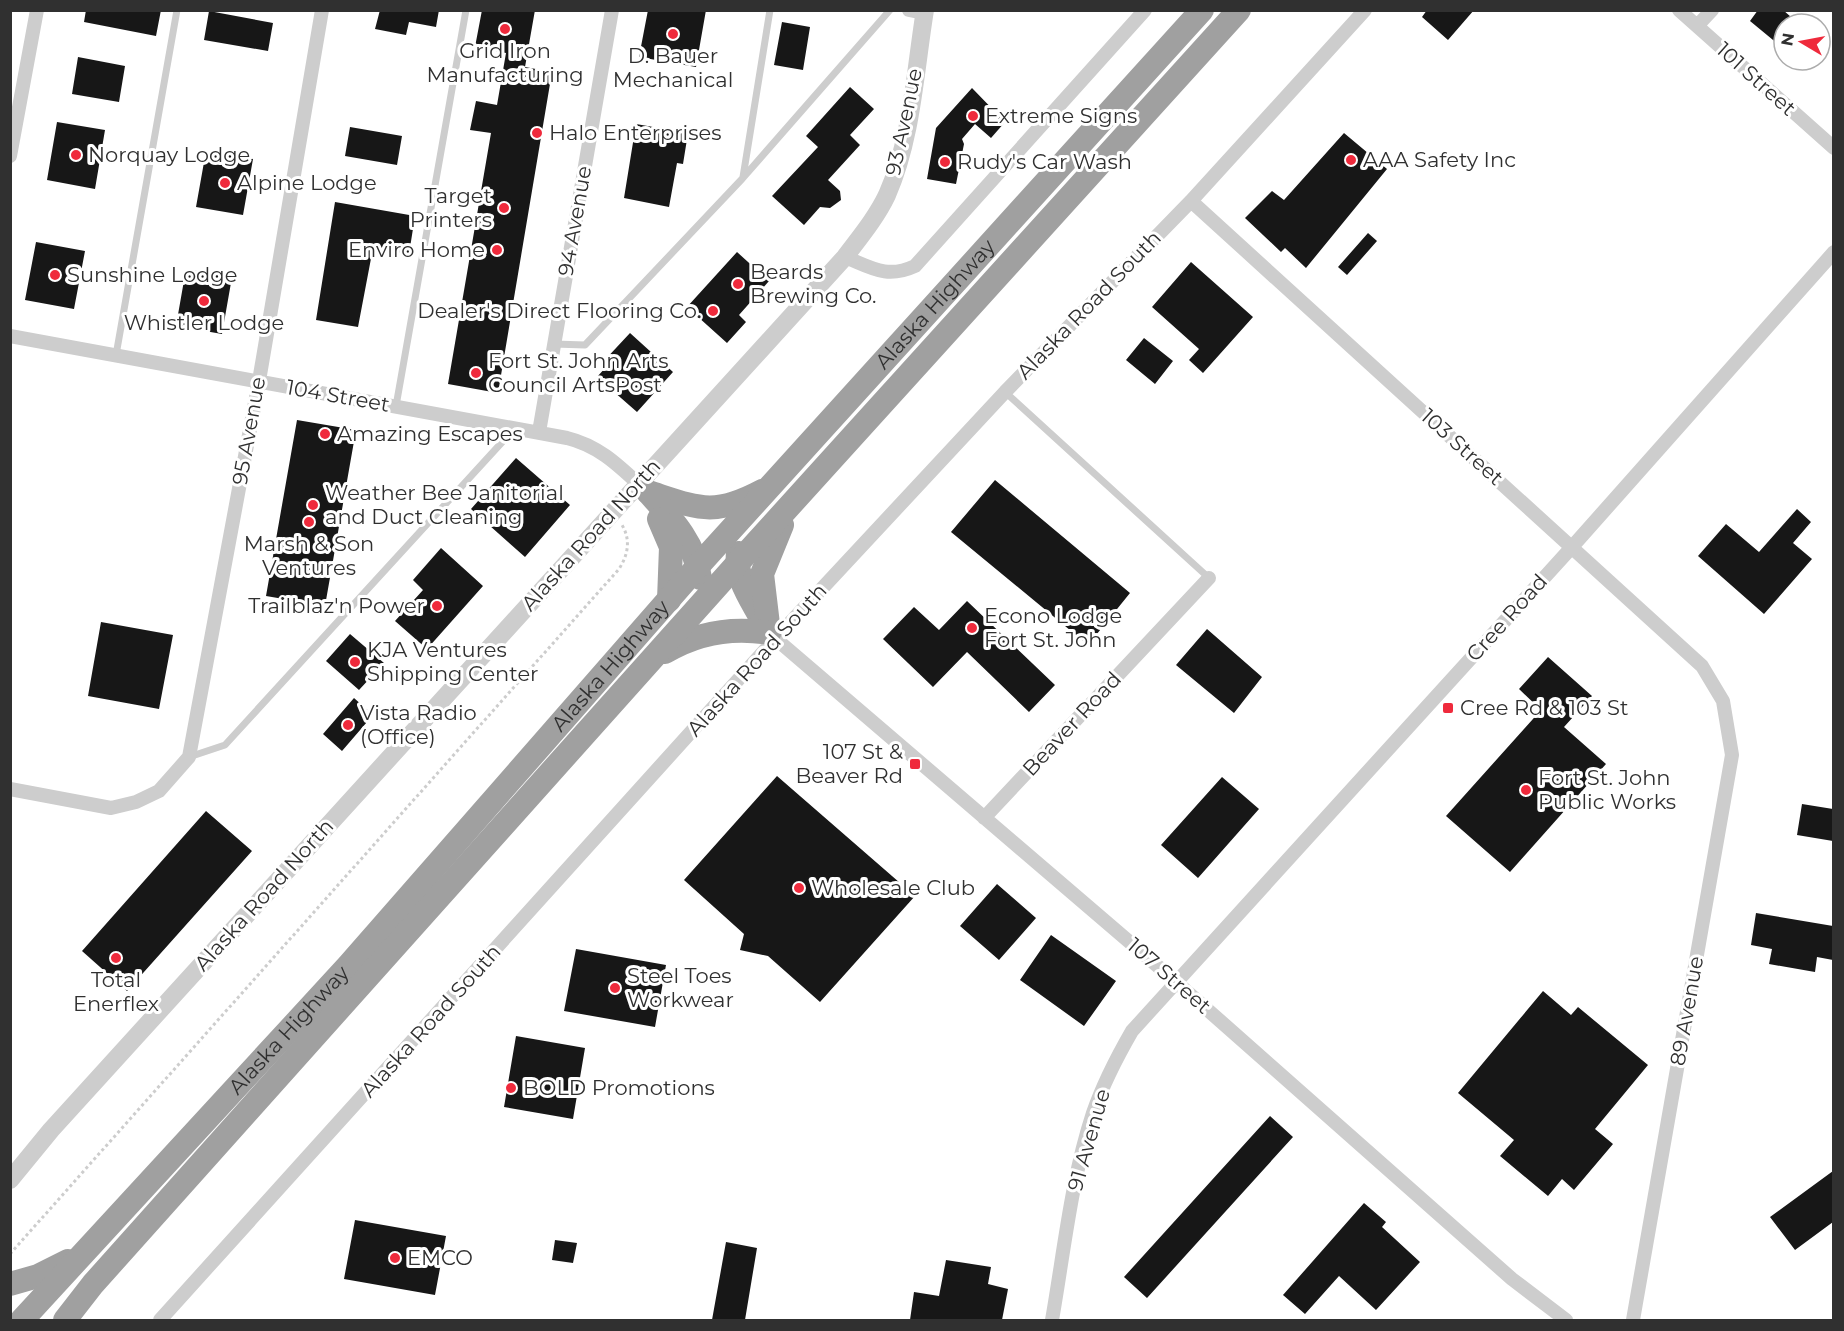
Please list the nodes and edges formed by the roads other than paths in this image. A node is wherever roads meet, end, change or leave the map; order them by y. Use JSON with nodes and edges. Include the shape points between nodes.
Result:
{"nodes":[{"id":1,"x":37,"y":10,"type":"edge"},
{"id":2,"x":177,"y":10,"type":"edge"},
{"id":3,"x":322,"y":10,"type":"edge"},
{"id":4,"x":466,"y":10,"type":"edge"},
{"id":5,"x":612,"y":10,"type":"edge"},
{"id":6,"x":770,"y":10,"type":"edge"},
{"id":7,"x":890,"y":10,"type":"edge"},
{"id":8,"x":1145,"y":10,"type":"edge"},
{"id":9,"x":1202,"y":10,"type":"edge"},
{"id":10,"x":1239,"y":10,"type":"edge"},
{"id":11,"x":1365,"y":10,"type":"edge"},
{"id":12,"x":1679,"y":10,"type":"edge"},
{"id":13,"x":1712,"y":10,"type":"edge"},
{"id":14,"x":919,"y":12,"type":"edge"},
{"id":15,"x":1697,"y":26,"type":"junction"},
{"id":16,"x":1833,"y":148,"type":"edge"},
{"id":17,"x":10,"y":156,"type":"edge"},
{"id":18,"x":742,"y":179,"type":"junction"},
{"id":19,"x":1191,"y":201,"type":"junction"},
{"id":20,"x":1833,"y":252,"type":"edge"},
{"id":21,"x":845,"y":257,"type":"junction"},
{"id":22,"x":10,"y":336,"type":"edge"},
{"id":23,"x":554,"y":345,"type":"junction"},
{"id":24,"x":116,"y":355,"type":"junction"},
{"id":25,"x":259,"y":381,"type":"junction"},
{"id":26,"x":1005,"y":392,"type":"junction"},
{"id":27,"x":396,"y":406,"type":"junction"},
{"id":28,"x":515,"y":428,"type":"junction"},
{"id":29,"x":539,"y":432,"type":"junction"},
{"id":30,"x":772,"y":486,"type":"junction"},
{"id":31,"x":643,"y":488,"type":"junction"},
{"id":32,"x":792,"y":504,"type":"junction"},
{"id":33,"x":741,"y":521,"type":"junction"},
{"id":34,"x":1572,"y":547,"type":"junction"},
{"id":35,"x":736,"y":565,"type":"junction"},
{"id":36,"x":698,"y":566,"type":"junction"},
{"id":37,"x":1209,"y":578,"type":"joint"},
{"id":38,"x":669,"y":600,"type":"junction"},
{"id":39,"x":703,"y":603,"type":"junction"},
{"id":40,"x":772,"y":636,"type":"junction"},
{"id":41,"x":653,"y":658,"type":"junction"},
{"id":42,"x":1723,"y":701,"type":"joint"},
{"id":43,"x":189,"y":757,"type":"junction"},
{"id":44,"x":10,"y":789,"type":"edge"},
{"id":45,"x":984,"y":818,"type":"junction"},
{"id":46,"x":1176,"y":981,"type":"junction"},
{"id":47,"x":10,"y":1180,"type":"edge"},
{"id":48,"x":81,"y":1255,"type":"junction"},
{"id":49,"x":10,"y":1284,"type":"edge"},
{"id":50,"x":93,"y":1284,"type":"junction"},
{"id":51,"x":22,"y":1320,"type":"edge"},
{"id":52,"x":65,"y":1320,"type":"edge"},
{"id":53,"x":81,"y":1320,"type":"edge"},
{"id":54,"x":160,"y":1320,"type":"edge"},
{"id":55,"x":1052,"y":1320,"type":"edge"},
{"id":56,"x":1566,"y":1320,"type":"edge"},
{"id":57,"x":1634,"y":1320,"type":"edge"}],
"edges":[{"from":1,"to":17,"type":"street"},
{"from":2,"to":24,"type":"lane"},
{"from":3,"to":25,"type":"street","name":"95 Avenue"},
{"from":4,"to":27,"type":"lane"},
{"from":5,"to":23,"type":"street","name":"94 Avenue"},
{"from":6,"to":18,"type":"lane"},
{"from":7,"to":18,"type":"lane"},
{"from":8,"to":21,"type":"street","via":[[915,266],[888,273]]},
{"from":9,"to":30,"type":"highway","name":"Alaska Highway"},
{"from":10,"to":32,"type":"highway","name":"Alaska Highway"},
{"from":11,"to":19,"type":"street","name":"Alaska Road South"},
{"from":12,"to":15,"type":"street","name":"101 Street"},
{"from":13,"to":15,"type":"street"},
{"from":14,"to":21,"type":"street","name":"93 Avenue","via":[[897,170],[886,197]]},
{"from":15,"to":16,"type":"street","name":"101 Street"},
{"from":18,"to":23,"type":"lane","via":[[585,345]]},
{"from":19,"to":26,"type":"street","name":"Alaska Road South"},
{"from":19,"to":34,"type":"street","name":"103 Street"},
{"from":20,"to":34,"type":"street","name":"Cree Road"},
{"from":21,"to":31,"type":"street","name":"Alaska Road North"},
{"from":22,"to":24,"type":"street","name":"104 Street"},
{"from":23,"to":29,"type":"street","name":"94 Avenue"},
{"from":24,"to":25,"type":"street","name":"104 Street"},
{"from":25,"to":27,"type":"street","name":"104 Street"},
{"from":25,"to":43,"type":"street","name":"95 Avenue"},
{"from":26,"to":37,"type":"lane"},
{"from":26,"to":40,"type":"street","name":"Alaska Road South"},
{"from":27,"to":28,"type":"street","name":"104 Street"},
{"from":28,"to":29,"type":"street","name":"104 Street"},
{"from":28,"to":43,"type":"lane","via":[[225,745]]},
{"from":29,"to":31,"type":"street","name":"104 Street","via":[[591,446]]},
{"from":30,"to":31,"type":"highway","via":[[717,510],[694,507]]},
{"from":30,"to":33,"type":"highway","name":"Alaska Highway"},
{"from":31,"to":36,"type":"highway","via":[[679,528]]},
{"from":31,"to":38,"type":"highway","via":[[671,547]]},
{"from":31,"to":47,"type":"street","name":"Alaska Road North","via":[[613,511],[51,1130]]},
{"from":32,"to":35,"type":"highway","name":"Alaska Highway"},
{"from":32,"to":40,"type":"highway","via":[[762,574]]},
{"from":33,"to":35,"type":"highway"},
{"from":33,"to":36,"type":"highway","name":"Alaska Highway"},
{"from":34,"to":42,"type":"street","name":"103 Street","via":[[1702,666]]},
{"from":34,"to":46,"type":"street","name":"Cree Road"},
{"from":35,"to":39,"type":"highway","name":"Alaska Highway"},
{"from":35,"to":40,"type":"highway"},
{"from":36,"to":38,"type":"highway","name":"Alaska Highway"},
{"from":36,"to":39,"type":"highway"},
{"from":37,"to":45,"type":"street","name":"Beaver Road"},
{"from":38,"to":48,"type":"highway","name":"Alaska Highway","via":[[356,957]]},
{"from":39,"to":41,"type":"highway","name":"Alaska Highway"},
{"from":40,"to":41,"type":"highway","via":[[750,630],[709,634],[685,640]]},
{"from":40,"to":45,"type":"street","name":"107 Street"},
{"from":40,"to":54,"type":"street","name":"Alaska Road South"},
{"from":41,"to":50,"type":"highway","name":"Alaska Highway"},
{"from":42,"to":57,"type":"street","name":"89 Avenue","via":[[1732,755]]},
{"from":43,"to":44,"type":"street","via":[[159,790],[111,808]]},
{"from":45,"to":46,"type":"street","name":"107 Street"},
{"from":46,"to":55,"type":"street","name":"91 Avenue","via":[[1132,1030],[1093,1113],[1080,1160]]},
{"from":46,"to":56,"type":"street","name":"107 Street","via":[[1512,1279]]},
{"from":48,"to":49,"type":"highway","via":[[38,1276]]},
{"from":48,"to":51,"type":"highway","name":"Alaska Highway"},
{"from":50,"to":52,"type":"highway","name":"Alaska Highway"},
{"from":50,"to":53,"type":"highway"}]}
